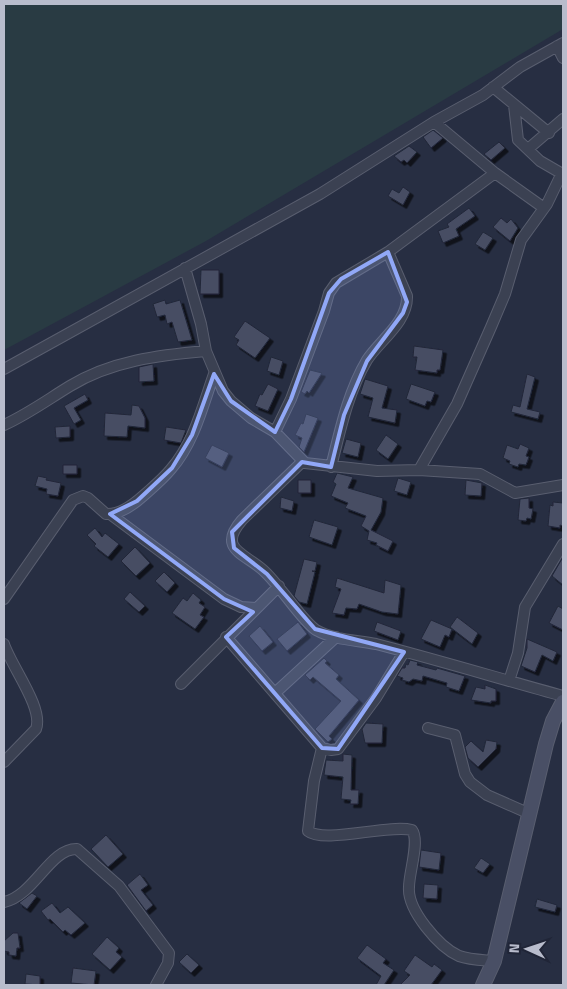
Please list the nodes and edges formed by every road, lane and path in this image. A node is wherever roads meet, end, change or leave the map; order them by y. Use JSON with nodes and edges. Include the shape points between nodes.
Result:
{"nodes":[{"id":1,"x":560,"y":45,"type":"edge"},
{"id":2,"x":563,"y":58,"type":"edge"},
{"id":3,"x":493,"y":87,"type":"junction"},
{"id":4,"x":514,"y":105,"type":"junction"},
{"id":5,"x":563,"y":119,"type":"edge"},
{"id":6,"x":434,"y":122,"type":"junction"},
{"id":7,"x":549,"y":133,"type":"junction"},
{"id":8,"x":528,"y":149,"type":"junction"},
{"id":9,"x":495,"y":173,"type":"junction"},
{"id":10,"x":544,"y":208,"type":"junction"},
{"id":11,"x":388,"y":252,"type":"junction"},
{"id":12,"x":185,"y":268,"type":"junction"},
{"id":13,"x":206,"y":351,"type":"junction"},
{"id":14,"x":4,"y":368,"type":"edge"},
{"id":15,"x":214,"y":374,"type":"junction"},
{"id":16,"x":4,"y":425,"type":"edge"},
{"id":17,"x":275,"y":432,"type":"junction"},
{"id":18,"x":303,"y":461,"type":"junction"},
{"id":19,"x":331,"y":466,"type":"junction"},
{"id":20,"x":419,"y":470,"type":"junction"},
{"id":21,"x":563,"y":484,"type":"edge"},
{"id":22,"x":110,"y":514,"type":"junction"},
{"id":23,"x":563,"y":544,"type":"edge"},
{"id":24,"x":279,"y":586,"type":"junction"},
{"id":25,"x":4,"y":599,"type":"edge"},
{"id":26,"x":257,"y":608,"type":"junction"},
{"id":27,"x":226,"y":637,"type":"junction"},
{"id":28,"x":336,"y":637,"type":"junction"},
{"id":29,"x":4,"y":644,"type":"edge"},
{"id":30,"x":404,"y":652,"type":"junction"},
{"id":31,"x":509,"y":681,"type":"junction"},
{"id":32,"x":181,"y":684,"type":"dead end"},
{"id":33,"x":274,"y":692,"type":"junction"},
{"id":34,"x":563,"y":696,"type":"edge"},
{"id":35,"x":563,"y":702,"type":"edge"},
{"id":36,"x":428,"y":728,"type":"dead end"},
{"id":37,"x":322,"y":748,"type":"junction"},
{"id":38,"x":4,"y":762,"type":"edge"},
{"id":39,"x":530,"y":814,"type":"junction"},
{"id":40,"x":4,"y":902,"type":"edge"},
{"id":41,"x":494,"y":961,"type":"junction"},
{"id":42,"x":157,"y":985,"type":"edge"},
{"id":43,"x":483,"y":985,"type":"edge"}],
"edges":[{"from":1,"to":2,"type":"street"},
{"from":1,"to":3,"type":"street","via":[[520,67]]},
{"from":3,"to":4,"type":"street"},
{"from":3,"to":6,"type":"street"},
{"from":4,"to":7,"type":"street"},
{"from":4,"to":8,"type":"street","via":[[516,135]]},
{"from":5,"to":7,"type":"street"},
{"from":6,"to":9,"type":"street"},
{"from":6,"to":12,"type":"street","via":[[320,194]]},
{"from":7,"to":8,"type":"street"},
{"from":8,"to":10,"type":"street","via":[[560,173]]},
{"from":9,"to":10,"type":"street"},
{"from":9,"to":11,"type":"street"},
{"from":10,"to":20,"type":"street","via":[[521,240],[505,294],[487,336],[456,404]]},
{"from":11,"to":17,"type":"street","via":[[341,279],[329,293],[291,399]]},
{"from":11,"to":19,"type":"street","via":[[407,296],[404,314],[367,361],[344,415]]},
{"from":12,"to":13,"type":"street"},
{"from":12,"to":14,"type":"street"},
{"from":13,"to":15,"type":"street"},
{"from":13,"to":16,"type":"street","via":[[155,356],[112,368],[69,387]]},
{"from":15,"to":17,"type":"street","via":[[231,401]]},
{"from":15,"to":22,"type":"street","via":[[192,435],[172,468],[137,501]]},
{"from":17,"to":18,"type":"street"},
{"from":18,"to":19,"type":"street"},
{"from":18,"to":24,"type":"street","via":[[242,520],[232,534],[234,548]]},
{"from":19,"to":20,"type":"street","via":[[377,471]]},
{"from":20,"to":21,"type":"street","via":[[480,474],[515,493]]},
{"from":22,"to":25,"type":"street","via":[[83,496],[73,500]]},
{"from":22,"to":26,"type":"street","via":[[224,599],[241,607]]},
{"from":23,"to":31,"type":"street","via":[[525,607],[518,653]]},
{"from":24,"to":26,"type":"street"},
{"from":24,"to":28,"type":"street","via":[[315,629]]},
{"from":26,"to":27,"type":"street"},
{"from":27,"to":32,"type":"street"},
{"from":27,"to":33,"type":"street"},
{"from":28,"to":30,"type":"street"},
{"from":28,"to":33,"type":"street"},
{"from":29,"to":38,"type":"street","via":[[39,722]]},
{"from":30,"to":31,"type":"street"},
{"from":30,"to":37,"type":"street","via":[[376,698],[338,749]]},
{"from":31,"to":34,"type":"street"},
{"from":33,"to":37,"type":"street"},
{"from":35,"to":39,"type":"street","via":[[553,721]]},
{"from":36,"to":39,"type":"street","via":[[455,735],[464,774],[476,788]]},
{"from":37,"to":41,"type":"street","via":[[308,831],[323,835],[412,830],[415,845],[409,892],[428,932],[460,956]]},
{"from":39,"to":41,"type":"street"},
{"from":40,"to":42,"type":"street","via":[[21,896],[64,851],[77,849],[120,886],[169,953],[168,963]]},
{"from":41,"to":43,"type":"street"}]}
